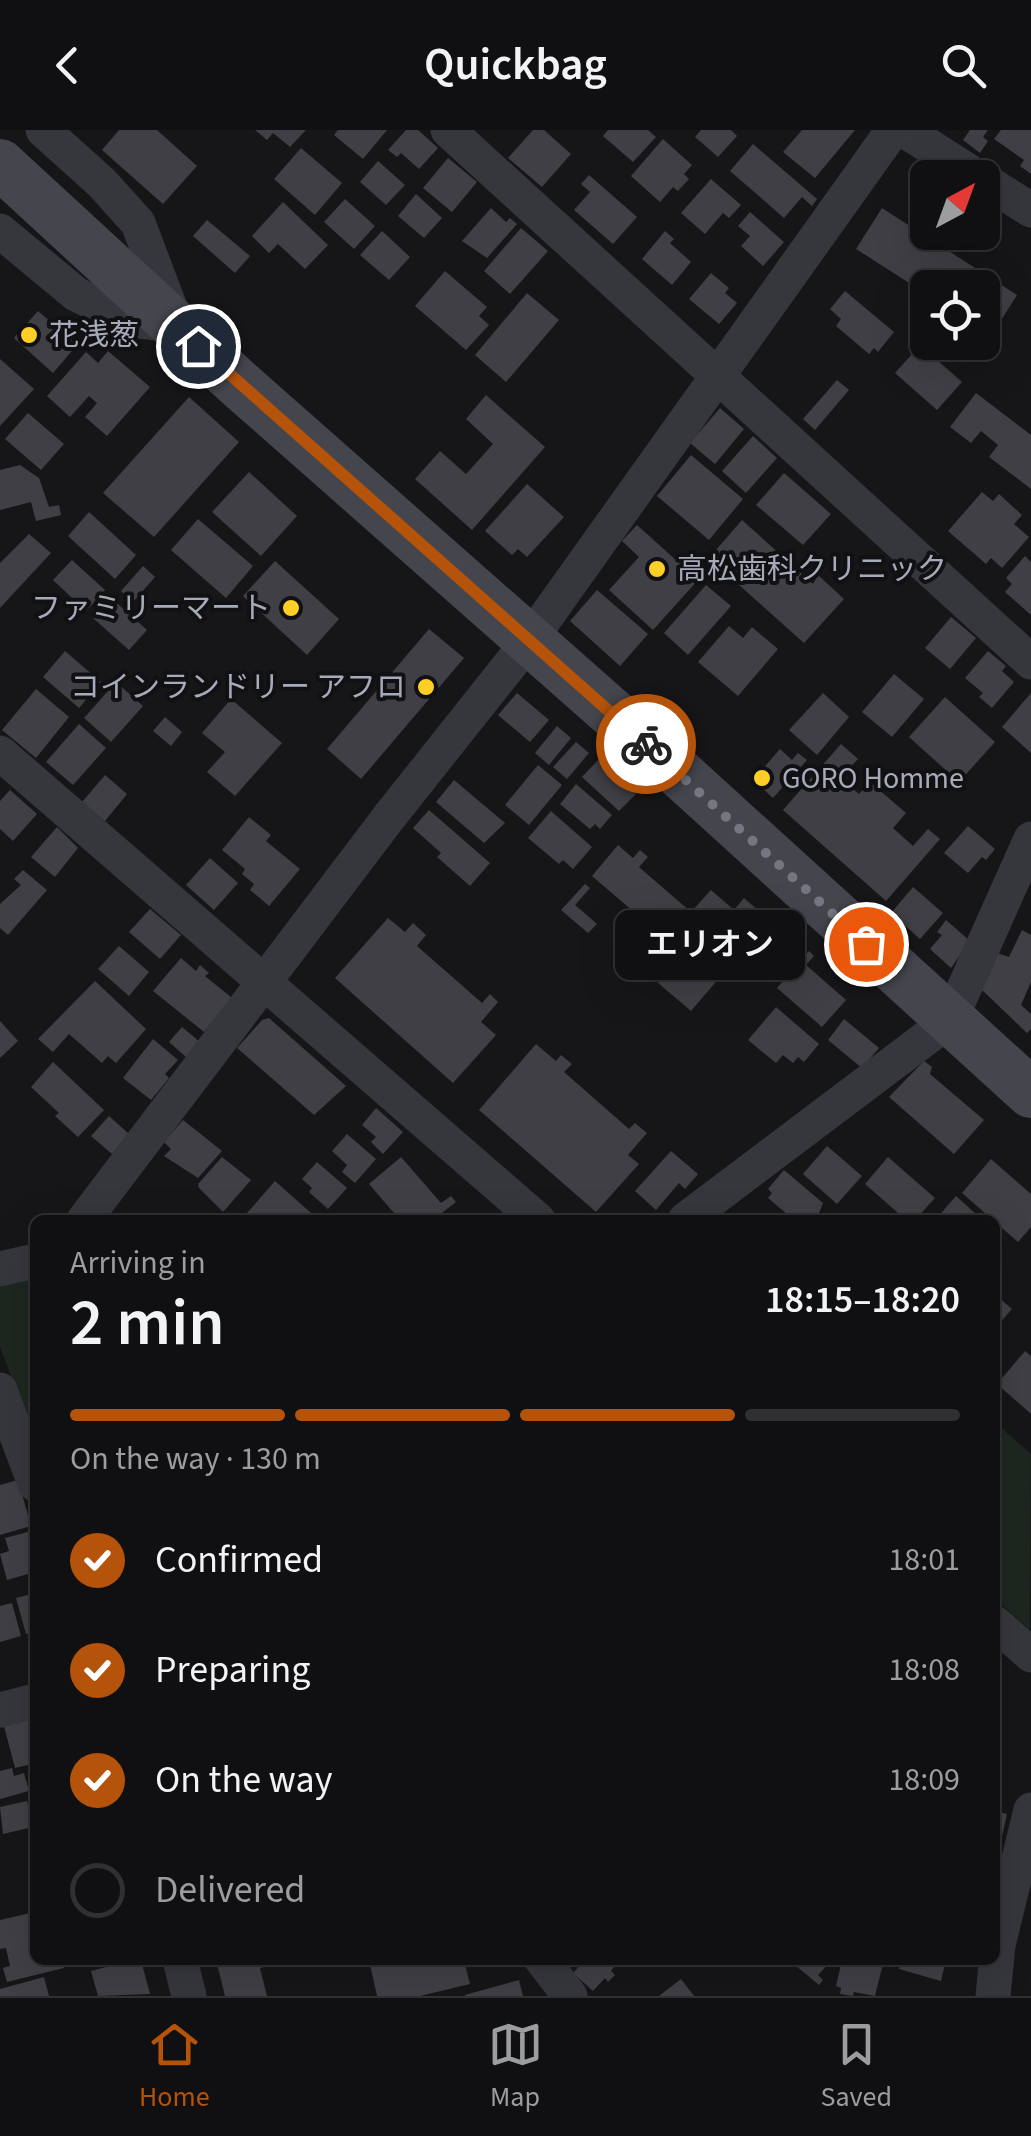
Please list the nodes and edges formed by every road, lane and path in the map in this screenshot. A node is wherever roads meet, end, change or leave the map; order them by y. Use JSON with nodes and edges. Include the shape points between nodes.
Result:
{"nodes":[{"id":1,"x":43,"y":130,"type":"edge"},
{"id":2,"x":448,"y":130,"type":"edge"},
{"id":3,"x":893,"y":130,"type":"edge"},
{"id":4,"x":904,"y":130,"type":"edge"},
{"id":5,"x":952,"y":160,"type":"edge"},
{"id":6,"x":0,"y":164,"type":"edge"},
{"id":7,"x":1000,"y":190,"type":"edge"},
{"id":8,"x":1031,"y":210,"type":"edge"},
{"id":9,"x":0,"y":231,"type":"edge"},
{"id":10,"x":177,"y":326,"type":"junction"},
{"id":11,"x":718,"y":376,"type":"junction"},
{"id":12,"x":528,"y":642,"type":"junction"},
{"id":13,"x":1031,"y":662,"type":"edge"},
{"id":14,"x":0,"y":753,"type":"edge"},
{"id":15,"x":1031,"y":839,"type":"edge"},
{"id":16,"x":265,"y":983,"type":"junction"},
{"id":17,"x":950,"y":1020,"type":"junction"},
{"id":18,"x":1031,"y":1094,"type":"edge"},
{"id":19,"x":88,"y":1215,"type":"edge"},
{"id":20,"x":532,"y":1215,"type":"edge"},
{"id":21,"x":692,"y":1215,"type":"edge"},
{"id":22,"x":30,"y":1262,"type":"edge"},
{"id":23,"x":0,"y":1269,"type":"edge"},
{"id":24,"x":0,"y":1390,"type":"edge"},
{"id":25,"x":30,"y":1471,"type":"edge"},
{"id":26,"x":1000,"y":1626,"type":"edge"},
{"id":27,"x":1031,"y":1654,"type":"edge"},
{"id":28,"x":30,"y":1702,"type":"edge"},
{"id":29,"x":0,"y":1710,"type":"edge"},
{"id":30,"x":1031,"y":1810,"type":"edge"},
{"id":31,"x":1000,"y":1937,"type":"edge"},
{"id":32,"x":181,"y":1965,"type":"edge"},
{"id":33,"x":996,"y":1965,"type":"edge"},
{"id":34,"x":190,"y":1996,"type":"edge"},
{"id":35,"x":993,"y":1996,"type":"edge"}],
"edges":[{"from":1,"to":10,"type":"street","via":[[138,223]]},
{"from":2,"to":11,"type":"street"},
{"from":3,"to":11,"type":"street"},
{"from":4,"to":5,"type":"street"},
{"from":6,"to":10,"type":"street"},
{"from":7,"to":8,"type":"street"},
{"from":9,"to":10,"type":"street","via":[[76,294],[125,319]]},
{"from":10,"to":12,"type":"street"},
{"from":11,"to":12,"type":"street"},
{"from":11,"to":13,"type":"street"},
{"from":12,"to":16,"type":"street"},
{"from":12,"to":17,"type":"street"},
{"from":14,"to":16,"type":"street"},
{"from":15,"to":17,"type":"street"},
{"from":16,"to":19,"type":"street"},
{"from":16,"to":20,"type":"street"},
{"from":17,"to":18,"type":"street"},
{"from":17,"to":21,"type":"street"},
{"from":22,"to":23,"type":"street"},
{"from":24,"to":25,"type":"street"},
{"from":26,"to":27,"type":"street"},
{"from":28,"to":29,"type":"street"},
{"from":30,"to":31,"type":"street"},
{"from":32,"to":34,"type":"street"},
{"from":33,"to":35,"type":"street"}]}
